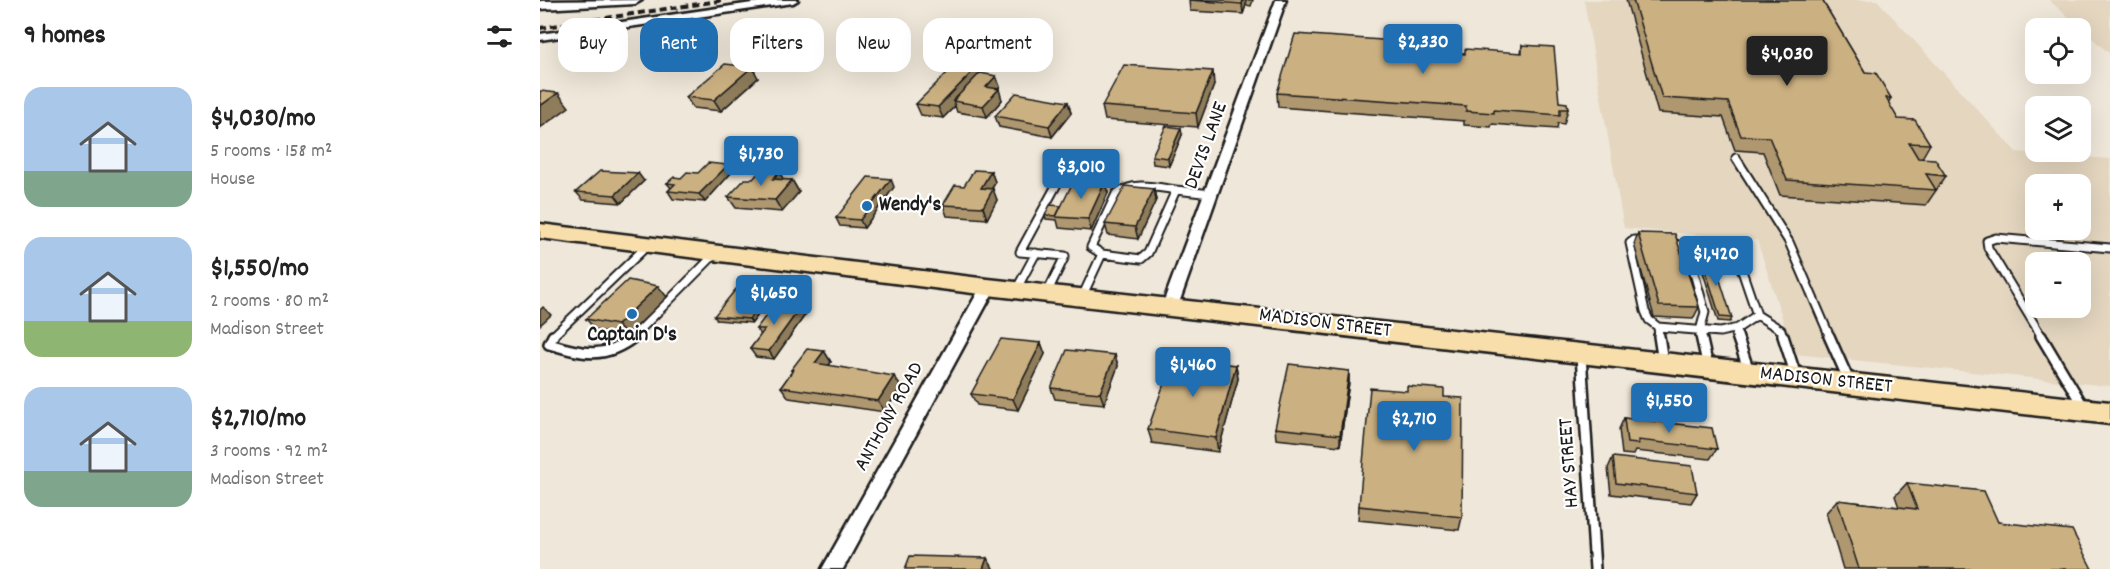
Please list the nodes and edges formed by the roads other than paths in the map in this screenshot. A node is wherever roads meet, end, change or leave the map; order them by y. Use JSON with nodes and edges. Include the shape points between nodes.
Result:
{"nodes":[{"id":1,"x":635,"y":0,"type":"edge"},
{"id":2,"x":793,"y":0,"type":"edge"},
{"id":3,"x":1281,"y":0,"type":"edge"},
{"id":4,"x":540,"y":5,"type":"edge"},
{"id":5,"x":540,"y":38,"type":"edge"},
{"id":6,"x":1736,"y":158,"type":"dead end"},
{"id":7,"x":1057,"y":184,"type":"dead end"},
{"id":8,"x":1176,"y":190,"type":"junction"},
{"id":9,"x":1211,"y":194,"type":"junction"},
{"id":10,"x":540,"y":231,"type":"edge"},
{"id":11,"x":1652,"y":240,"type":"edge"},
{"id":12,"x":1662,"y":240,"type":"edge"},
{"id":13,"x":649,"y":244,"type":"junction"},
{"id":14,"x":2110,"y":248,"type":"edge"},
{"id":15,"x":716,"y":253,"type":"junction"},
{"id":16,"x":1036,"y":254,"type":"junction"},
{"id":17,"x":1102,"y":254,"type":"junction"},
{"id":18,"x":1740,"y":265,"type":"dead end"},
{"id":19,"x":988,"y":287,"type":"junction"},
{"id":20,"x":1016,"y":290,"type":"junction"},
{"id":21,"x":1047,"y":293,"type":"junction"},
{"id":22,"x":1082,"y":297,"type":"junction"},
{"id":23,"x":1170,"y":306,"type":"junction"},
{"id":24,"x":1757,"y":315,"type":"junction"},
{"id":25,"x":1658,"y":327,"type":"junction"},
{"id":26,"x":1735,"y":329,"type":"junction"},
{"id":27,"x":1700,"y":331,"type":"junction"},
{"id":28,"x":1581,"y":354,"type":"junction"},
{"id":29,"x":1663,"y":363,"type":"junction"},
{"id":30,"x":1708,"y":369,"type":"junction"},
{"id":31,"x":1749,"y":373,"type":"junction"},
{"id":32,"x":1797,"y":377,"type":"junction"},
{"id":33,"x":1850,"y":382,"type":"junction"},
{"id":34,"x":2085,"y":410,"type":"junction"},
{"id":35,"x":2110,"y":413,"type":"edge"},
{"id":36,"x":832,"y":569,"type":"edge"},
{"id":37,"x":1595,"y":569,"type":"edge"}],
"edges":[{"from":1,"to":4,"type":"street"},
{"from":2,"to":5,"type":"street"},
{"from":3,"to":9,"type":"street","name":"DEVIS LANE"},
{"from":6,"to":33,"type":"lane","via":[[1789,242]]},
{"from":7,"to":16,"type":"lane","via":[[1020,252]]},
{"from":8,"to":9,"type":"lane"},
{"from":8,"to":17,"type":"lane","via":[[1148,253],[1141,259]]},
{"from":8,"to":17,"type":"lane","via":[[1132,185],[1121,188],[1091,247]]},
{"from":9,"to":23,"type":"street","name":"DEVIS LANE"},
{"from":10,"to":13,"type":"main road","name":"MADISON STREET"},
{"from":11,"to":25,"type":"lane","via":[[1630,243],[1647,317]]},
{"from":12,"to":27,"type":"lane","via":[[1683,247],[1689,255],[1705,312]]},
{"from":13,"to":15,"type":"main road","name":"MADISON STREET"},
{"from":13,"to":15,"type":"lane","via":[[549,344],[593,353],[622,347]]},
{"from":14,"to":34,"type":"lane","via":[[1987,240],[1988,248]]},
{"from":15,"to":19,"type":"main road","name":"MADISON STREET"},
{"from":16,"to":20,"type":"lane"},
{"from":16,"to":21,"type":"lane","via":[[1065,256]]},
{"from":17,"to":22,"type":"lane"},
{"from":18,"to":24,"type":"lane"},
{"from":19,"to":20,"type":"main road","name":"MADISON STREET"},
{"from":19,"to":36,"type":"street","name":"ANTHONY ROAD"},
{"from":20,"to":21,"type":"main road","name":"MADISON STREET"},
{"from":21,"to":22,"type":"main road","name":"MADISON STREET"},
{"from":22,"to":23,"type":"main road","name":"MADISON STREET"},
{"from":23,"to":28,"type":"main road","name":"MADISON STREET"},
{"from":24,"to":26,"type":"lane"},
{"from":24,"to":32,"type":"lane","via":[[1781,330]]},
{"from":25,"to":27,"type":"lane"},
{"from":25,"to":29,"type":"lane"},
{"from":26,"to":27,"type":"lane"},
{"from":26,"to":31,"type":"lane"},
{"from":27,"to":30,"type":"lane"},
{"from":28,"to":29,"type":"main road","name":"MADISON STREET"},
{"from":28,"to":37,"type":"lane","name":"HAY STREET"},
{"from":29,"to":30,"type":"main road","name":"MADISON STREET"},
{"from":30,"to":31,"type":"main road","name":"MADISON STREET"},
{"from":31,"to":32,"type":"main road","name":"MADISON STREET"},
{"from":32,"to":33,"type":"main road","name":"MADISON STREET"},
{"from":33,"to":34,"type":"main road","name":"MADISON STREET"},
{"from":34,"to":35,"type":"main road","name":"MADISON STREET"}]}
